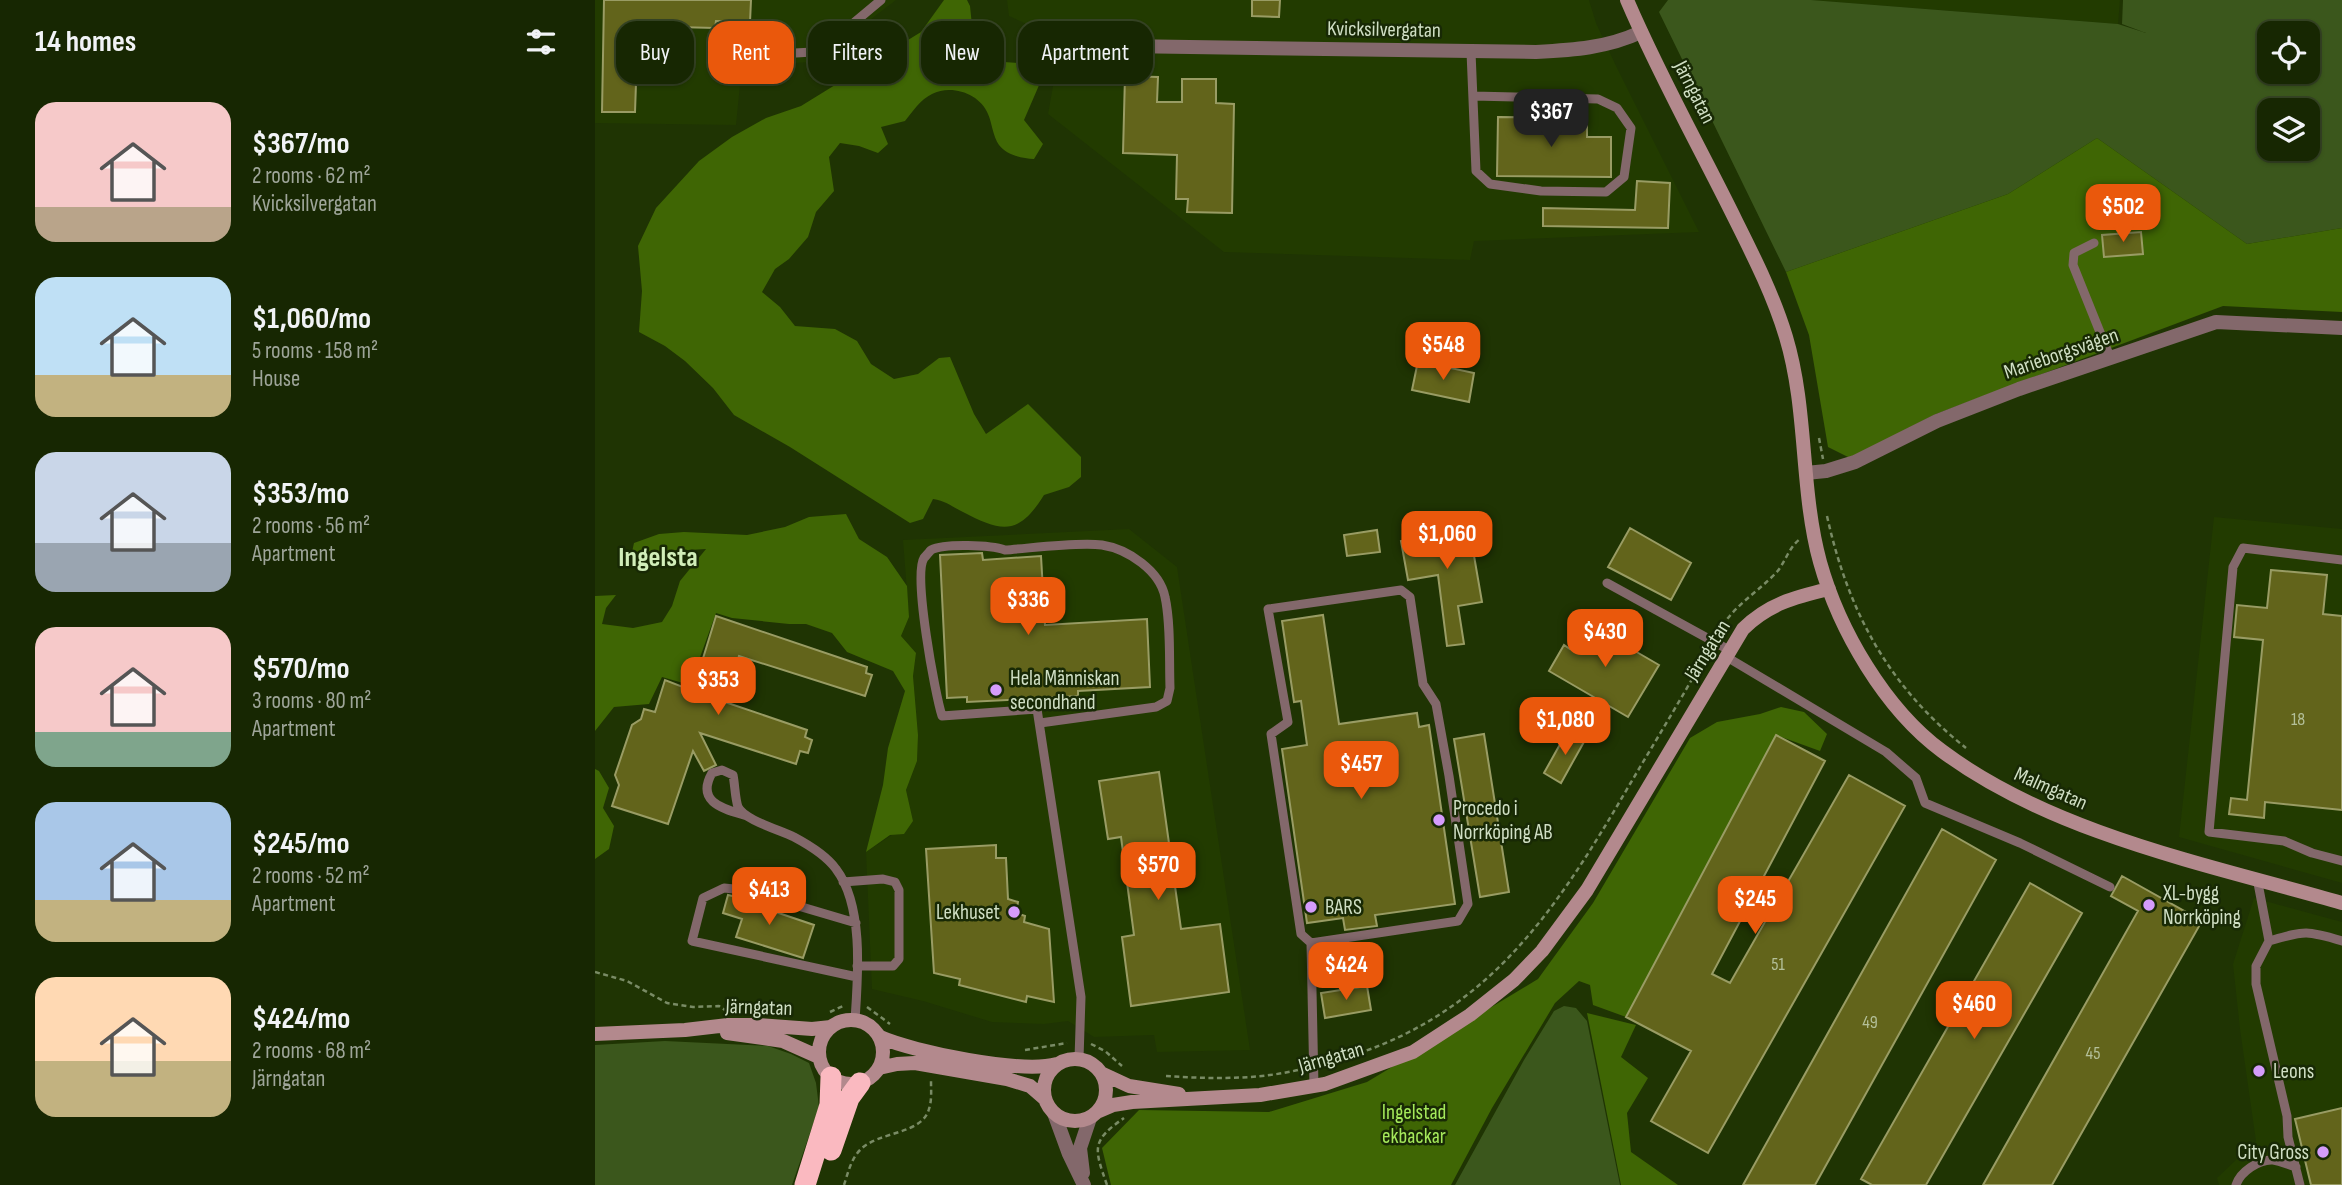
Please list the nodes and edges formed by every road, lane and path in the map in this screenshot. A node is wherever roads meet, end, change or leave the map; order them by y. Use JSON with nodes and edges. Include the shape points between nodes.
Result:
{"nodes":[{"id":1,"x":881,"y":0,"type":"edge"},
{"id":2,"x":1627,"y":0,"type":"edge"},
{"id":3,"x":1640,"y":32,"type":"junction"},
{"id":4,"x":1153,"y":47,"type":"edge"},
{"id":5,"x":1471,"y":52,"type":"junction"},
{"id":6,"x":794,"y":53,"type":"edge"},
{"id":7,"x":1473,"y":96,"type":"junction"},
{"id":8,"x":2094,"y":243,"type":"dead end"},
{"id":9,"x":2342,"y":328,"type":"edge"},
{"id":10,"x":2110,"y":357,"type":"junction"},
{"id":11,"x":1818,"y":434,"type":"dead end"},
{"id":12,"x":1826,"y":471,"type":"junction"},
{"id":13,"x":1806,"y":473,"type":"junction"},
{"id":14,"x":1826,"y":513,"type":"dead end"},
{"id":15,"x":1831,"y":533,"type":"junction"},
{"id":16,"x":1814,"y":536,"type":"junction"},
{"id":17,"x":2342,"y":560,"type":"edge"},
{"id":18,"x":1607,"y":583,"type":"dead end"},
{"id":19,"x":1829,"y":590,"type":"junction"},
{"id":20,"x":1713,"y":642,"type":"junction"},
{"id":21,"x":1727,"y":653,"type":"junction"},
{"id":22,"x":1040,"y":723,"type":"junction"},
{"id":23,"x":1969,"y":750,"type":"dead end"},
{"id":24,"x":747,"y":817,"type":"junction"},
{"id":25,"x":2342,"y":861,"type":"edge"},
{"id":26,"x":2257,"y":878,"type":"junction"},
{"id":27,"x":843,"y":882,"type":"junction"},
{"id":28,"x":2110,"y":887,"type":"dead end"},
{"id":29,"x":2342,"y":903,"type":"edge"},
{"id":30,"x":856,"y":923,"type":"junction"},
{"id":31,"x":2269,"y":941,"type":"junction"},
{"id":32,"x":2342,"y":941,"type":"edge"},
{"id":33,"x":1311,"y":943,"type":"junction"},
{"id":34,"x":857,"y":966,"type":"junction"},
{"id":35,"x":595,"y":972,"type":"edge"},
{"id":36,"x":857,"y":977,"type":"junction"},
{"id":37,"x":733,"y":1012,"type":"dead end"},
{"id":38,"x":792,"y":1012,"type":"dead end"},
{"id":39,"x":856,"y":1013,"type":"junction"},
{"id":40,"x":722,"y":1014,"type":"dead end"},
{"id":41,"x":828,"y":1020,"type":"junction"},
{"id":42,"x":895,"y":1028,"type":"dead end"},
{"id":43,"x":685,"y":1030,"type":"junction"},
{"id":44,"x":595,"y":1034,"type":"edge"},
{"id":45,"x":880,"y":1037,"type":"junction"},
{"id":46,"x":1081,"y":1042,"type":"junction"},
{"id":47,"x":1023,"y":1051,"type":"dead end"},
{"id":48,"x":819,"y":1057,"type":"junction"},
{"id":49,"x":1079,"y":1059,"type":"junction"},
{"id":50,"x":1057,"y":1064,"type":"junction"},
{"id":51,"x":932,"y":1065,"type":"junction"},
{"id":52,"x":1313,"y":1066,"type":"junction"},
{"id":53,"x":879,"y":1068,"type":"junction"},
{"id":54,"x":1101,"y":1073,"type":"junction"},
{"id":55,"x":1159,"y":1075,"type":"dead end"},
{"id":56,"x":831,"y":1077,"type":"junction"},
{"id":57,"x":860,"y":1083,"type":"junction"},
{"id":58,"x":1314,"y":1086,"type":"junction"},
{"id":59,"x":1133,"y":1094,"type":"junction"},
{"id":60,"x":1045,"y":1099,"type":"junction"},
{"id":61,"x":1054,"y":1113,"type":"junction"},
{"id":62,"x":1095,"y":1114,"type":"junction"},
{"id":63,"x":2296,"y":1167,"type":"junction"},
{"id":64,"x":805,"y":1185,"type":"edge"},
{"id":65,"x":820,"y":1185,"type":"edge"},
{"id":66,"x":844,"y":1185,"type":"edge"},
{"id":67,"x":1084,"y":1185,"type":"edge"},
{"id":68,"x":1107,"y":1185,"type":"edge"},
{"id":69,"x":2236,"y":1185,"type":"edge"},
{"id":70,"x":2300,"y":1185,"type":"edge"}],
"edges":[{"from":1,"to":6,"type":"lane","via":[[813,52]]},
{"from":2,"to":3,"type":"street","name":"Järngatan"},
{"from":3,"to":5,"type":"street","name":"Kvicksilvergatan","via":[[1605,46],[1576,50]]},
{"from":3,"to":13,"type":"street","name":"Järngatan","via":[[1756,261],[1779,317],[1794,368]]},
{"from":4,"to":5,"type":"street","name":"Kvicksilvergatan"},
{"from":5,"to":7,"type":"lane"},
{"from":7,"to":7,"type":"lane","via":[[1476,171],[1490,184],[1606,192],[1624,177],[1631,128],[1617,108],[1598,100]]},
{"from":8,"to":10,"type":"lane","via":[[2074,253],[2073,265]]},
{"from":9,"to":10,"type":"street","name":"Marieborgsvägen","via":[[2216,322]]},
{"from":10,"to":12,"type":"street","name":"Marieborgsvägen","via":[[1937,421],[1855,462]]},
{"from":11,"to":12,"type":"path"},
{"from":12,"to":13,"type":"street","name":"Marieborgsvägen"},
{"from":13,"to":16,"type":"street","name":"Järngatan"},
{"from":14,"to":15,"type":"path"},
{"from":15,"to":16,"type":"path"},
{"from":15,"to":23,"type":"path","via":[[1845,582],[1870,638],[1916,701]]},
{"from":16,"to":19,"type":"street","name":"Järngatan"},
{"from":16,"to":20,"type":"path","via":[[1796,541],[1776,574],[1736,606]]},
{"from":17,"to":25,"type":"lane","via":[[2243,548],[2233,567],[2209,832],[2284,841]]},
{"from":18,"to":20,"type":"lane"},
{"from":19,"to":21,"type":"street","name":"Järngatan","via":[[1798,596],[1763,611]]},
{"from":19,"to":26,"type":"street","name":"Malmgatan","via":[[1861,656],[1885,692],[1939,750],[1976,775],[2074,822]]},
{"from":20,"to":21,"type":"lane"},
{"from":20,"to":52,"type":"path","via":[[1583,864],[1520,948],[1477,988],[1404,1036]]},
{"from":21,"to":28,"type":"lane","via":[[1886,752],[1916,778],[1925,803]]},
{"from":21,"to":58,"type":"street","name":"Järngatan","via":[[1587,890],[1514,980],[1413,1052]]},
{"from":22,"to":22,"type":"lane","via":[[1156,707],[1167,701],[1165,597],[1160,581],[1147,567],[1103,545],[930,550],[920,573],[942,716],[1037,709]]},
{"from":22,"to":46,"type":"lane","via":[[1081,997]]},
{"from":24,"to":24,"type":"lane","via":[[739,807],[733,775],[722,770],[712,773],[707,791],[714,803]]},
{"from":24,"to":27,"type":"lane","via":[[820,852]]},
{"from":26,"to":29,"type":"street","name":"Malmgatan"},
{"from":26,"to":31,"type":"lane"},
{"from":27,"to":30,"type":"lane"},
{"from":27,"to":34,"type":"lane","via":[[883,879],[895,883],[899,890],[899,959],[893,966]]},
{"from":30,"to":34,"type":"lane"},
{"from":30,"to":36,"type":"lane","via":[[724,888],[703,898],[691,941]]},
{"from":31,"to":32,"type":"lane","via":[[2299,931]]},
{"from":31,"to":63,"type":"lane","via":[[2256,966],[2256,984]]},
{"from":33,"to":33,"type":"lane","via":[[1458,920],[1468,904],[1436,704],[1423,684],[1410,597],[1401,590],[1268,609],[1288,722],[1271,734],[1301,934]]},
{"from":33,"to":52,"type":"lane"},
{"from":34,"to":36,"type":"lane"},
{"from":35,"to":40,"type":"path","via":[[627,981],[667,1003],[722,1007],[727,1013]]},
{"from":36,"to":39,"type":"lane"},
{"from":37,"to":38,"type":"path","via":[[754,1008]]},
{"from":39,"to":41,"type":"street","via":[[847,1020]]},
{"from":39,"to":41,"type":"path","via":[[843,1006]]},
{"from":39,"to":42,"type":"path","via":[[875,1011]]},
{"from":39,"to":45,"type":"street"},
{"from":41,"to":43,"type":"street","name":"Järngatan","via":[[812,1029],[728,1025]]},
{"from":41,"to":48,"type":"street"},
{"from":43,"to":44,"type":"street","name":"Järngatan"},
{"from":43,"to":48,"type":"street","name":"Järngatan","via":[[771,1038]]},
{"from":45,"to":50,"type":"street","via":[[909,1048],[1014,1067]]},
{"from":45,"to":53,"type":"street","via":[[883,1058]]},
{"from":46,"to":47,"type":"path"},
{"from":46,"to":49,"type":"lane"},
{"from":46,"to":59,"type":"path","via":[[1098,1046],[1136,1071]]},
{"from":48,"to":56,"type":"street"},
{"from":49,"to":50,"type":"street"},
{"from":49,"to":54,"type":"street"},
{"from":50,"to":60,"type":"street","via":[[1046,1080]]},
{"from":51,"to":53,"type":"street"},
{"from":51,"to":60,"type":"street","via":[[1020,1082]]},
{"from":51,"to":66,"type":"path","via":[[929,1109],[922,1121],[867,1143],[852,1162]]},
{"from":52,"to":55,"type":"path","via":[[1223,1077]]},
{"from":52,"to":58,"type":"lane"},
{"from":53,"to":57,"type":"street"},
{"from":54,"to":59,"type":"street","name":"Järngatan"},
{"from":54,"to":62,"type":"street","via":[[1107,1092]]},
{"from":56,"to":57,"type":"street","via":[[845,1084]]},
{"from":56,"to":64,"type":"highway","via":[[830,1105]]},
{"from":57,"to":65,"type":"highway","via":[[849,1098]]},
{"from":58,"to":59,"type":"street","name":"Järngatan","via":[[1260,1095]]},
{"from":59,"to":62,"type":"street","name":"Järngatan"},
{"from":59,"to":68,"type":"path","via":[[1131,1110],[1101,1136],[1097,1149]]},
{"from":60,"to":61,"type":"street"},
{"from":61,"to":62,"type":"street","via":[[1078,1122]]},
{"from":61,"to":67,"type":"street"},
{"from":62,"to":67,"type":"street","via":[[1080,1147]]},
{"from":63,"to":69,"type":"lane","via":[[2271,1160],[2252,1166]]},
{"from":63,"to":70,"type":"lane"}]}
